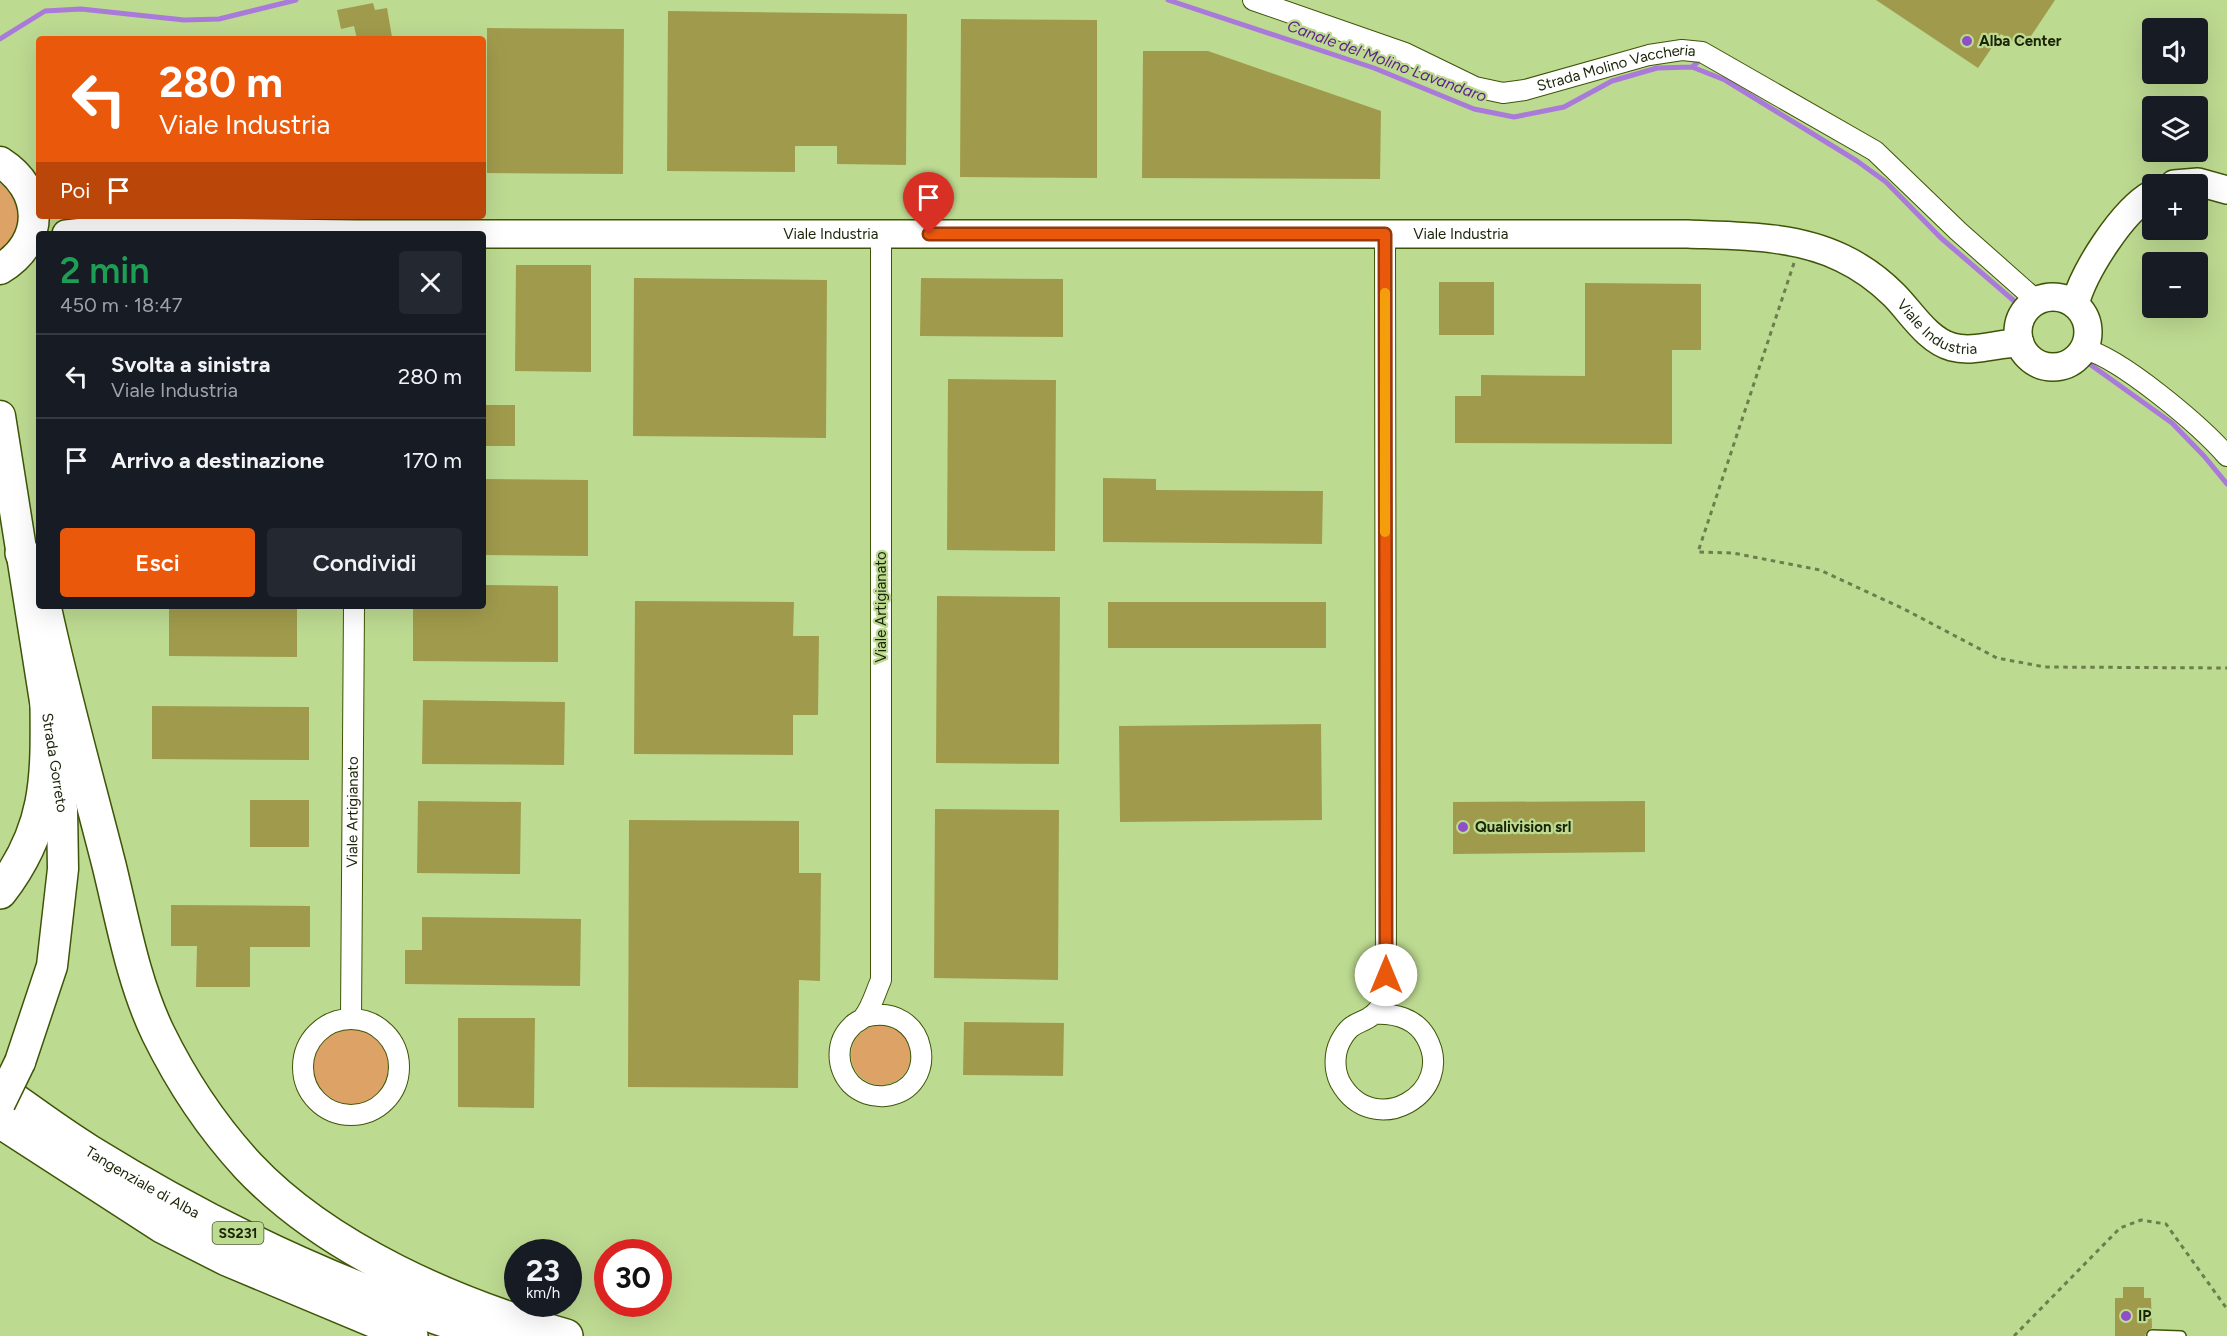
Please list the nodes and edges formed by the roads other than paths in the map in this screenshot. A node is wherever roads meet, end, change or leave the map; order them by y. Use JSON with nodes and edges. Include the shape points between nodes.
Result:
{"nodes":[{"id":1,"x":1253,"y":0,"type":"edge"},
{"id":2,"x":0,"y":162,"type":"edge"},
{"id":3,"x":2208,"y":185,"type":"edge"},
{"id":4,"x":2227,"y":190,"type":"edge"},
{"id":5,"x":33,"y":194,"type":"edge"},
{"id":6,"x":2142,"y":202,"type":"edge"},
{"id":7,"x":65,"y":219,"type":"edge"},
{"id":8,"x":93,"y":231,"type":"edge"},
{"id":9,"x":486,"y":234,"type":"edge"},
{"id":10,"x":881,"y":234,"type":"junction"},
{"id":11,"x":1385,"y":234,"type":"junction"},
{"id":12,"x":15,"y":261,"type":"edge"},
{"id":13,"x":2073,"y":298,"type":"junction"},
{"id":14,"x":2031,"y":299,"type":"junction"},
{"id":15,"x":2013,"y":339,"type":"junction"},
{"id":16,"x":2090,"y":347,"type":"junction"},
{"id":17,"x":0,"y":416,"type":"edge"},
{"id":18,"x":2227,"y":456,"type":"edge"},
{"id":19,"x":22,"y":553,"type":"junction"},
{"id":20,"x":36,"y":585,"type":"edge"},
{"id":21,"x":45,"y":609,"type":"edge"},
{"id":22,"x":354,"y":609,"type":"edge"},
{"id":23,"x":46,"y":704,"type":"junction"},
{"id":24,"x":0,"y":892,"type":"edge"},
{"id":25,"x":881,"y":980,"type":"junction"},
{"id":26,"x":1380,"y":1007,"type":"junction"},
{"id":27,"x":864,"y":1017,"type":"junction"},
{"id":28,"x":351,"y":1018,"type":"junction"},
{"id":29,"x":902,"y":1020,"type":"junction"},
{"id":30,"x":0,"y":1090,"type":"edge"},
{"id":31,"x":0,"y":1103,"type":"edge"},
{"id":32,"x":0,"y":1121,"type":"edge"},
{"id":33,"x":2152,"y":1335,"type":"edge"},
{"id":34,"x":411,"y":1336,"type":"edge"},
{"id":35,"x":495,"y":1336,"type":"edge"},
{"id":36,"x":566,"y":1336,"type":"edge"},
{"id":37,"x":2181,"y":1336,"type":"edge"}],
"edges":[{"from":1,"to":14,"type":"street","name":"Strada Molino Vaccheria","via":[[1405,53],[1475,87],[1503,93],[1649,55],[1702,52],[1875,151]]},
{"from":2,"to":5,"type":"main road","via":[[14,171]]},
{"from":3,"to":4,"type":"street"},
{"from":5,"to":12,"type":"main road","via":[[31,235]]},
{"from":6,"to":13,"type":"street","via":[[2117,228]]},
{"from":7,"to":8,"type":"street","name":"Viale Industria"},
{"from":9,"to":10,"type":"street","name":"Viale Industria"},
{"from":10,"to":11,"type":"street","name":"Viale Industria"},
{"from":10,"to":25,"type":"street","name":"Viale Artigianato"},
{"from":11,"to":15,"type":"street","name":"Viale Industria","via":[[1688,234],[1801,244],[1826,251],[1862,269],[1894,295],[1927,331],[1950,346],[1974,349]]},
{"from":11,"to":26,"type":"street"},
{"from":13,"to":14,"type":"street"},
{"from":13,"to":16,"type":"street","via":[[2086,320]]},
{"from":14,"to":15,"type":"street"},
{"from":15,"to":16,"type":"street","via":[[2032,359],[2050,367],[2070,363]]},
{"from":16,"to":18,"type":"street","via":[[2189,419]]},
{"from":17,"to":19,"type":"main road","name":"Strada Gorreto"},
{"from":19,"to":20,"type":"highway"},
{"from":19,"to":23,"type":"main road","name":"Strada Gorreto"},
{"from":21,"to":36,"type":"highway","via":[[63,698],[129,952],[158,1033],[200,1105],[248,1166],[311,1221],[403,1276],[518,1322]]},
{"from":22,"to":28,"type":"street","name":"Viale Artigianato"},
{"from":23,"to":24,"type":"highway","via":[[48,769],[35,836],[20,866]]},
{"from":23,"to":31,"type":"main road","name":"Strada Gorreto","bridge":true,"via":[[62,809],[63,869],[52,966],[20,1062]]},
{"from":25,"to":27,"type":"street"},
{"from":25,"to":29,"type":"street"},
{"from":26,"to":26,"type":"street","via":[[1346,1031],[1335,1061],[1345,1091],[1372,1109],[1396,1108],[1418,1097],[1432,1068],[1425,1037],[1414,1024]]},
{"from":27,"to":29,"type":"street","via":[[876,1014]]},
{"from":27,"to":29,"type":"street","via":[[844,1036],[840,1063],[853,1086],[878,1097],[904,1089],[920,1068],[919,1040]]},
{"from":28,"to":28,"type":"street","via":[[321,1028],[310,1040],[302,1071],[315,1100],[343,1115],[359,1115],[381,1105],[396,1087],[400,1071],[398,1055],[387,1035],[367,1021]]},
{"from":30,"to":35,"type":"highway","name":"Tangenziale di Alba","number":"SS231","via":[[88,1151],[185,1207],[321,1273]]},
{"from":32,"to":34,"type":"highway","name":"Tangenziale di Alba","number":"SS231","via":[[171,1231],[298,1290]]},
{"from":33,"to":37,"type":"lane"}]}
